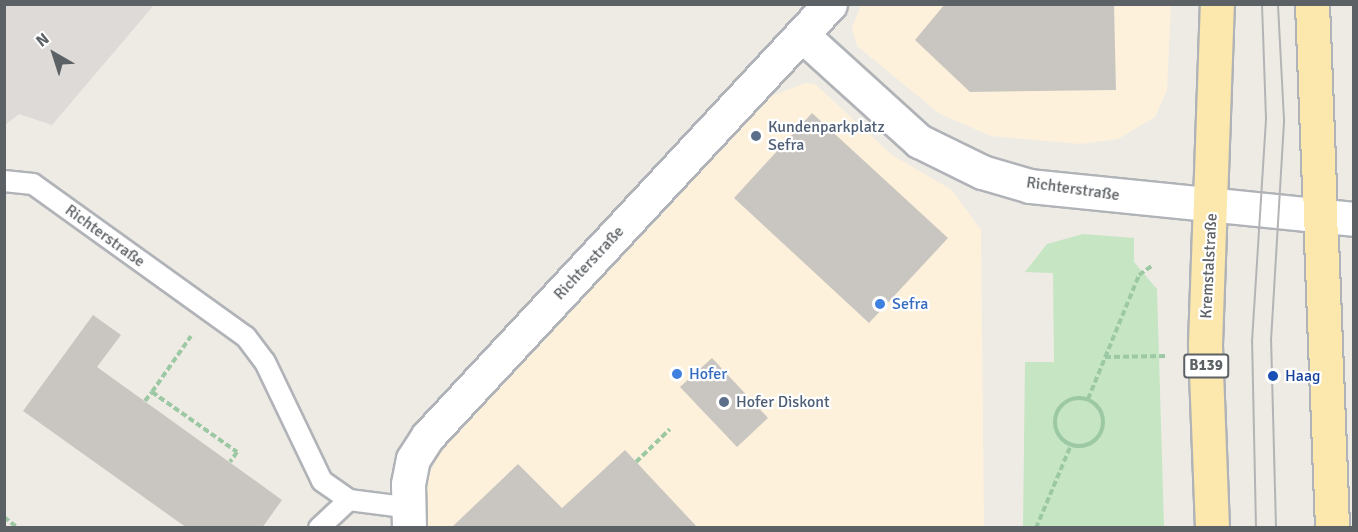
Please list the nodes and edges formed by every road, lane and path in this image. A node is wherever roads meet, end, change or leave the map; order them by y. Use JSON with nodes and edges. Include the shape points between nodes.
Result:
{"nodes":[{"id":1,"x":830,"y":4,"type":"edge"},
{"id":2,"x":1217,"y":4,"type":"edge"},
{"id":3,"x":1312,"y":4,"type":"edge"},
{"id":4,"x":802,"y":35,"type":"junction"},
{"id":5,"x":4,"y":181,"type":"edge"},
{"id":6,"x":1212,"y":205,"type":"junction"},
{"id":7,"x":1322,"y":216,"type":"junction"},
{"id":8,"x":1353,"y":219,"type":"edge"},
{"id":9,"x":1154,"y":265,"type":"dead end"},
{"id":10,"x":209,"y":311,"type":"junction"},
{"id":11,"x":1170,"y":356,"type":"dead end"},
{"id":12,"x":1105,"y":357,"type":"junction"},
{"id":13,"x":152,"y":392,"type":"junction"},
{"id":14,"x":1088,"y":399,"type":"junction"},
{"id":15,"x":145,"y":401,"type":"dead end"},
{"id":16,"x":670,"y":429,"type":"dead end"},
{"id":17,"x":1071,"y":445,"type":"junction"},
{"id":18,"x":230,"y":462,"type":"dead end"},
{"id":19,"x":636,"y":462,"type":"dead end"},
{"id":20,"x":349,"y":500,"type":"junction"},
{"id":21,"x":4,"y":517,"type":"edge"},
{"id":22,"x":407,"y":517,"type":"edge"},
{"id":23,"x":18,"y":528,"type":"edge"},
{"id":24,"x":319,"y":528,"type":"edge"},
{"id":25,"x":1035,"y":528,"type":"edge"},
{"id":26,"x":1212,"y":528,"type":"edge"},
{"id":27,"x":1332,"y":528,"type":"edge"}],
"edges":[{"from":1,"to":4,"type":"street","name":"Richterstraße"},
{"from":2,"to":6,"type":"main road","name":"Kremstalstraße","number":"B139"},
{"from":3,"to":7,"type":"main road"},
{"from":4,"to":6,"type":"street","name":"Richterstraße","via":[[919,141],[982,172],[1030,186]]},
{"from":4,"to":22,"type":"street","name":"Richterstraße","via":[[428,436],[413,459]]},
{"from":5,"to":10,"type":"lane","name":"Richterstraße","via":[[33,184]]},
{"from":6,"to":7,"type":"street","name":"Richterstraße"},
{"from":6,"to":26,"type":"main road","name":"Kremstalstraße","number":"B139","via":[[1205,344]]},
{"from":7,"to":8,"type":"street","name":"Richterstraße"},
{"from":7,"to":27,"type":"main road"},
{"from":9,"to":12,"type":"path","via":[[1139,275]]},
{"from":10,"to":13,"type":"path"},
{"from":10,"to":20,"type":"lane","name":"Richterstraße","via":[[246,337],[265,362],[317,473]]},
{"from":11,"to":12,"type":"path"},
{"from":12,"to":14,"type":"path"},
{"from":13,"to":15,"type":"path"},
{"from":13,"to":18,"type":"path","via":[[237,452]]},
{"from":14,"to":17,"type":"path","via":[[1099,408],[1100,434],[1091,443]]},
{"from":14,"to":17,"type":"path","via":[[1065,402],[1056,414],[1060,437]]},
{"from":16,"to":19,"type":"path"},
{"from":17,"to":25,"type":"path"},
{"from":20,"to":22,"type":"lane","name":"Richterstraße"},
{"from":20,"to":24,"type":"lane"},
{"from":21,"to":23,"type":"path"}]}
